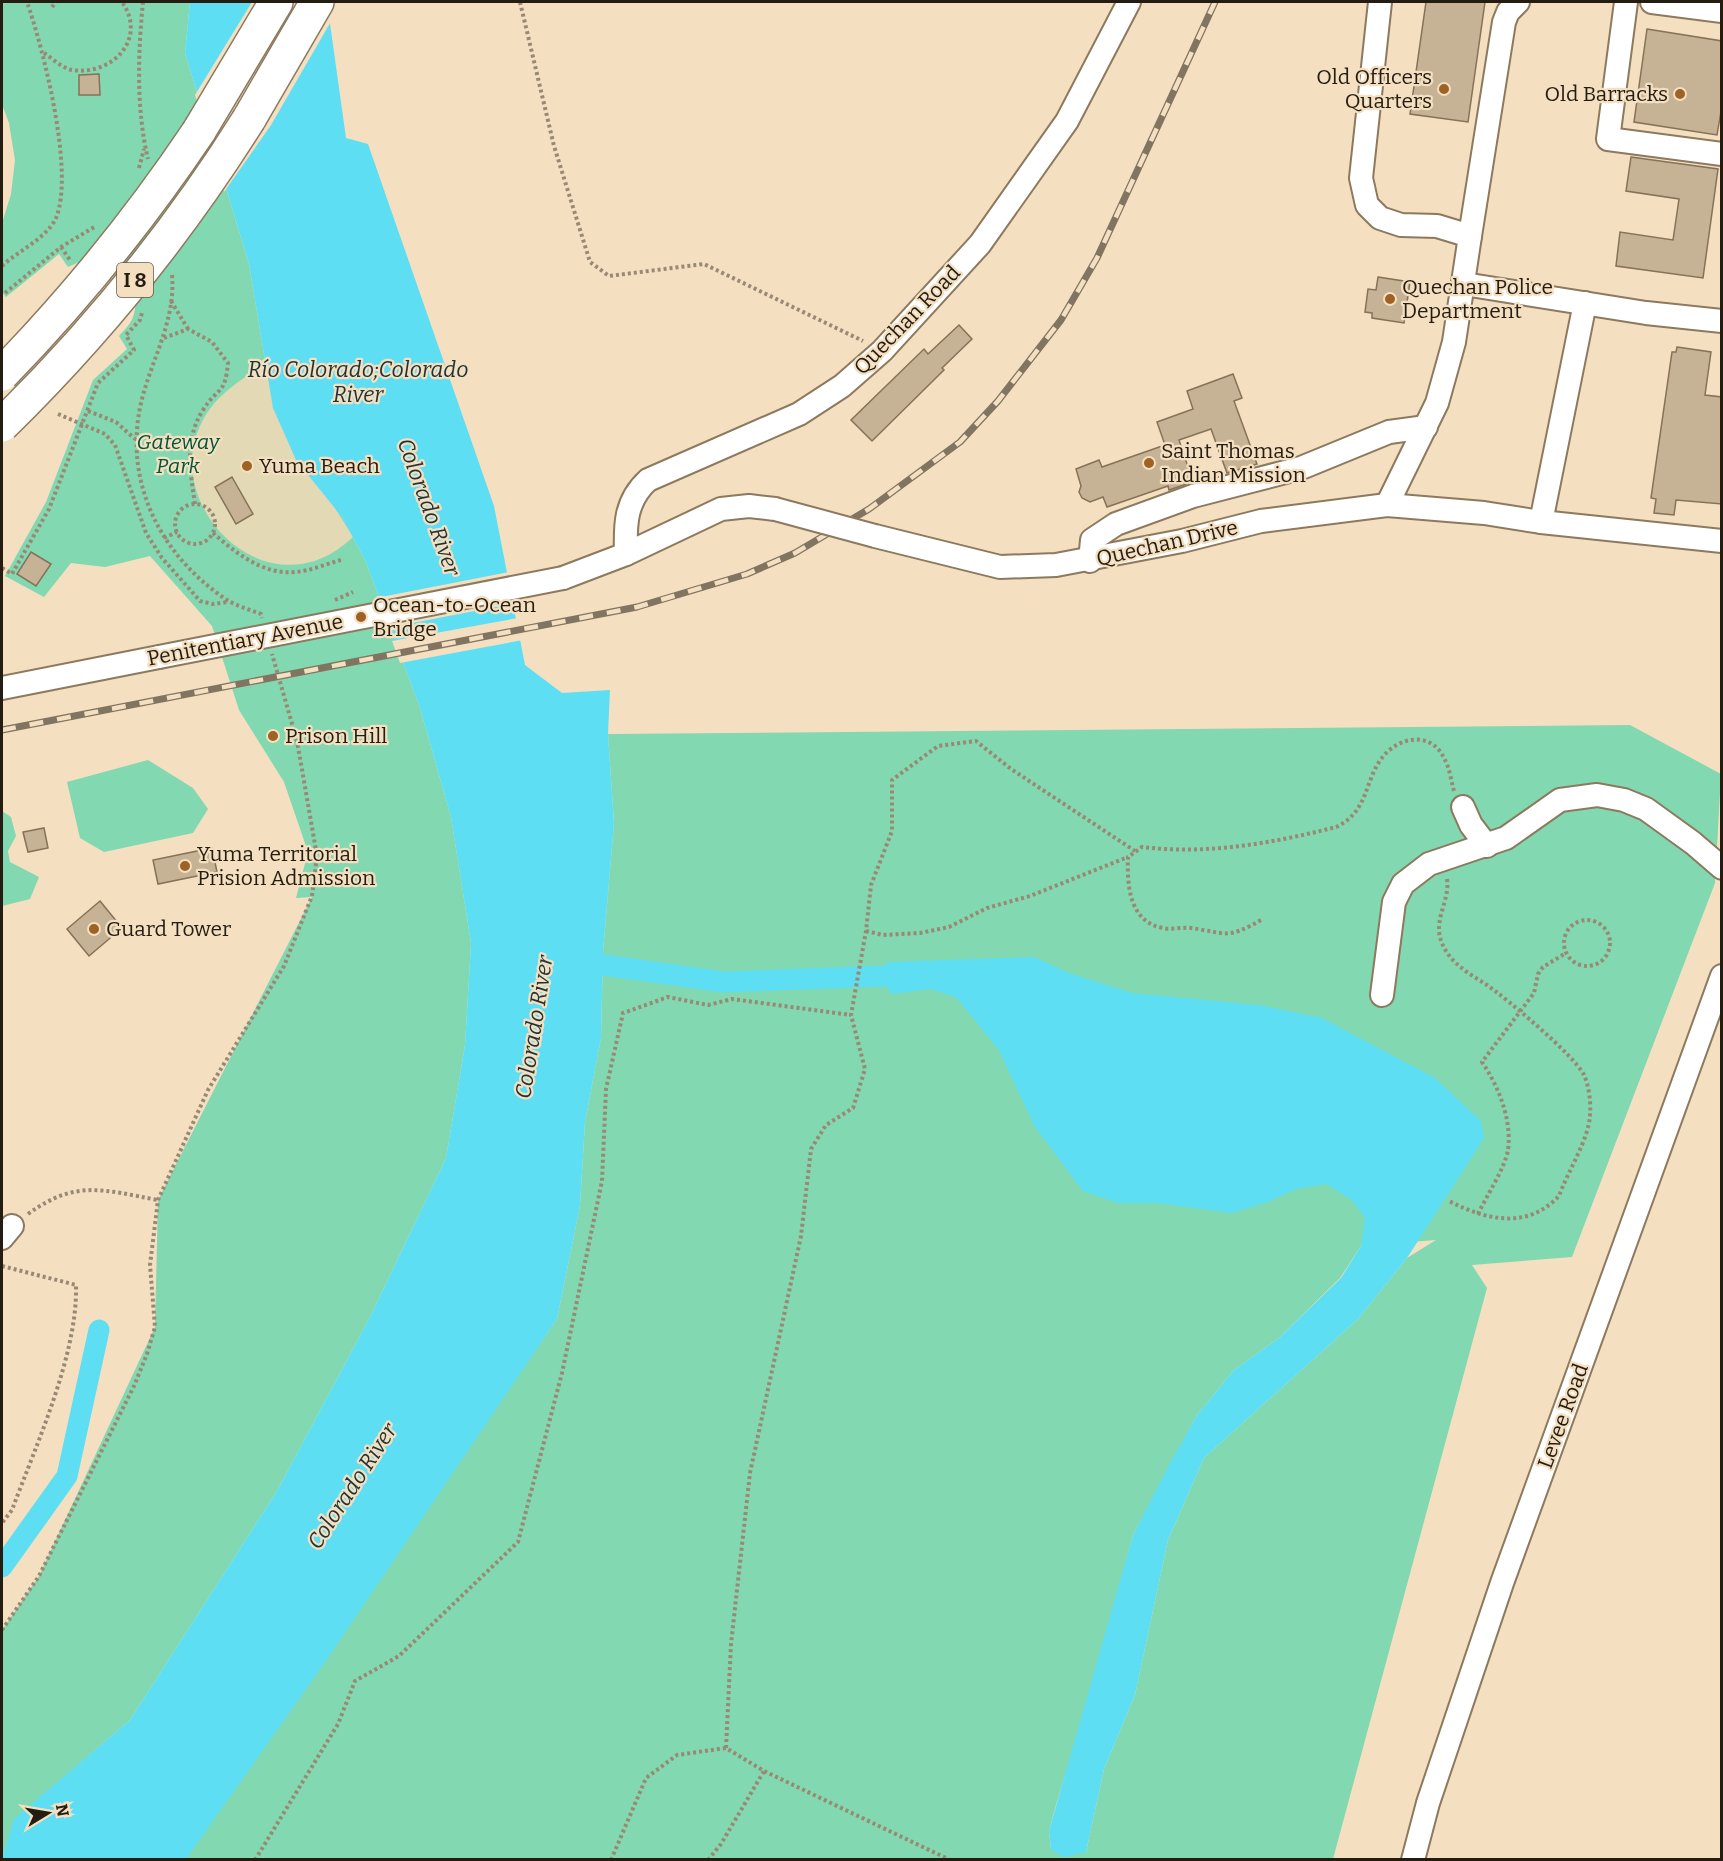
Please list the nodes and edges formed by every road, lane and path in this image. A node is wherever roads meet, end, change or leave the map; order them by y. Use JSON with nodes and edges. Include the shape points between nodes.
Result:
{"nodes":[{"id":1,"x":27,"y":2,"type":"edge"},
{"id":2,"x":56,"y":2,"type":"edge"},
{"id":3,"x":122,"y":2,"type":"edge"},
{"id":4,"x":143,"y":2,"type":"edge"},
{"id":5,"x":276,"y":2,"type":"edge"},
{"id":6,"x":317,"y":2,"type":"edge"},
{"id":7,"x":520,"y":2,"type":"edge"},
{"id":8,"x":1129,"y":2,"type":"edge"},
{"id":9,"x":1380,"y":2,"type":"edge"},
{"id":10,"x":1518,"y":2,"type":"edge"},
{"id":11,"x":1620,"y":2,"type":"edge"},
{"id":12,"x":1652,"y":2,"type":"edge"},
{"id":13,"x":52,"y":7,"type":"dead end"},
{"id":14,"x":1722,"y":11,"type":"edge"},
{"id":15,"x":130,"y":28,"type":"junction"},
{"id":16,"x":141,"y":30,"type":"junction"},
{"id":17,"x":44,"y":52,"type":"junction"},
{"id":18,"x":145,"y":147,"type":"junction"},
{"id":19,"x":1722,"y":154,"type":"edge"},
{"id":20,"x":150,"y":170,"type":"dead end"},
{"id":21,"x":139,"y":171,"type":"dead end"},
{"id":22,"x":97,"y":225,"type":"dead end"},
{"id":23,"x":1470,"y":236,"type":"junction"},
{"id":24,"x":61,"y":247,"type":"junction"},
{"id":25,"x":78,"y":256,"type":"dead end"},
{"id":26,"x":2,"y":266,"type":"edge"},
{"id":27,"x":172,"y":272,"type":"dead end"},
{"id":28,"x":1464,"y":284,"type":"junction"},
{"id":29,"x":5,"y":293,"type":"dead end"},
{"id":30,"x":171,"y":300,"type":"junction"},
{"id":31,"x":145,"y":302,"type":"dead end"},
{"id":32,"x":1585,"y":303,"type":"junction"},
{"id":33,"x":1722,"y":321,"type":"edge"},
{"id":34,"x":188,"y":328,"type":"junction"},
{"id":35,"x":164,"y":338,"type":"junction"},
{"id":36,"x":882,"y":351,"type":"junction"},
{"id":37,"x":2,"y":374,"type":"edge"},
{"id":38,"x":88,"y":411,"type":"junction"},
{"id":39,"x":58,"y":414,"type":"dead end"},
{"id":40,"x":84,"y":423,"type":"junction"},
{"id":41,"x":2,"y":425,"type":"edge"},
{"id":42,"x":1426,"y":427,"type":"junction"},
{"id":43,"x":135,"y":439,"type":"junction"},
{"id":44,"x":195,"y":504,"type":"junction"},
{"id":45,"x":1388,"y":505,"type":"junction"},
{"id":46,"x":1541,"y":522,"type":"junction"},
{"id":47,"x":177,"y":532,"type":"junction"},
{"id":48,"x":213,"y":533,"type":"junction"},
{"id":49,"x":164,"y":538,"type":"junction"},
{"id":50,"x":1722,"y":541,"type":"edge"},
{"id":51,"x":626,"y":554,"type":"junction"},
{"id":52,"x":341,"y":560,"type":"dead end"},
{"id":53,"x":1090,"y":561,"type":"junction"},
{"id":54,"x":2,"y":568,"type":"edge"},
{"id":55,"x":229,"y":601,"type":"junction"},
{"id":56,"x":264,"y":626,"type":"dead end"},
{"id":57,"x":271,"y":649,"type":"dead end"},
{"id":58,"x":2,"y":688,"type":"edge"},
{"id":59,"x":1463,"y":807,"type":"dead end"},
{"id":60,"x":1487,"y":846,"type":"junction"},
{"id":61,"x":1135,"y":851,"type":"dead end"},
{"id":62,"x":1128,"y":857,"type":"dead end"},
{"id":63,"x":1722,"y":868,"type":"edge"},
{"id":64,"x":866,"y":931,"type":"junction"},
{"id":65,"x":1566,"y":953,"type":"junction"},
{"id":66,"x":1722,"y":976,"type":"edge"},
{"id":67,"x":1382,"y":995,"type":"dead end"},
{"id":68,"x":851,"y":1015,"type":"junction"},
{"id":69,"x":158,"y":1200,"type":"junction"},
{"id":70,"x":1478,"y":1214,"type":"dead end"},
{"id":71,"x":7,"y":1232,"type":"edge"},
{"id":72,"x":2,"y":1266,"type":"edge"},
{"id":73,"x":2,"y":1523,"type":"edge"},
{"id":74,"x":2,"y":1630,"type":"edge"},
{"id":75,"x":726,"y":1748,"type":"junction"},
{"id":76,"x":764,"y":1771,"type":"junction"},
{"id":77,"x":255,"y":1860,"type":"edge"},
{"id":78,"x":611,"y":1860,"type":"edge"},
{"id":79,"x":708,"y":1860,"type":"edge"},
{"id":80,"x":950,"y":1860,"type":"edge"},
{"id":81,"x":1413,"y":1860,"type":"edge"}],
"edges":[{"from":1,"to":17,"type":"path"},
{"from":2,"to":13,"type":"path"},
{"from":3,"to":15,"type":"path"},
{"from":4,"to":16,"type":"path"},
{"from":5,"to":37,"type":"highway","number":"I 8","bridge":true,"via":[[223,94],[150,202],[94,274]]},
{"from":6,"to":41,"type":"highway","number":"I 8","bridge":true,"via":[[226,155],[177,226],[74,350]]},
{"from":7,"to":36,"type":"path","via":[[554,146],[590,262],[609,276],[704,264]]},
{"from":8,"to":36,"type":"street","name":"Quechan Road","via":[[1054,140],[980,244]]},
{"from":9,"to":23,"type":"street","via":[[1361,178],[1367,205],[1380,218],[1401,225],[1437,226]]},
{"from":10,"to":23,"type":"street","via":[[1504,22]]},
{"from":11,"to":19,"type":"street","via":[[1608,139]]},
{"from":12,"to":14,"type":"street"},
{"from":15,"to":16,"type":"path"},
{"from":15,"to":17,"type":"path","via":[[125,51],[102,66],[70,70]]},
{"from":16,"to":18,"type":"path","via":[[140,100]]},
{"from":17,"to":26,"type":"path","via":[[60,167],[56,218],[43,236]]},
{"from":18,"to":20,"type":"path"},
{"from":18,"to":21,"type":"path"},
{"from":22,"to":24,"type":"path"},
{"from":23,"to":28,"type":"street"},
{"from":24,"to":25,"type":"path","via":[[70,260]]},
{"from":24,"to":29,"type":"path"},
{"from":27,"to":30,"type":"path"},
{"from":28,"to":32,"type":"street"},
{"from":28,"to":42,"type":"street","via":[[1454,342],[1437,404]]},
{"from":30,"to":34,"type":"path"},
{"from":30,"to":35,"type":"path"},
{"from":31,"to":38,"type":"path","via":[[140,320],[126,335],[135,350],[98,383]]},
{"from":32,"to":33,"type":"street"},
{"from":32,"to":46,"type":"street"},
{"from":34,"to":35,"type":"path"},
{"from":34,"to":44,"type":"path","via":[[212,342],[228,363],[226,384],[203,409],[192,434],[188,459]]},
{"from":35,"to":43,"type":"path","via":[[141,402]]},
{"from":36,"to":51,"type":"street","name":"Quechan Road","via":[[842,386],[799,414],[648,480],[628,509]]},
{"from":38,"to":40,"type":"path"},
{"from":38,"to":43,"type":"path","via":[[116,422]]},
{"from":39,"to":40,"type":"path"},
{"from":40,"to":54,"type":"path","via":[[49,509],[12,574]]},
{"from":40,"to":55,"type":"path","via":[[105,434],[115,445],[142,522],[162,558],[200,601]]},
{"from":42,"to":45,"type":"street"},
{"from":42,"to":53,"type":"street","via":[[1389,432],[1301,468],[1192,496],[1116,524],[1092,540]]},
{"from":43,"to":49,"type":"path","via":[[140,482]]},
{"from":44,"to":47,"type":"path","via":[[178,513]]},
{"from":44,"to":48,"type":"path","via":[[212,514]]},
{"from":45,"to":46,"type":"street","name":"Quechan Drive"},
{"from":45,"to":53,"type":"street","name":"Quechan Drive","via":[[1261,521]]},
{"from":46,"to":50,"type":"street","name":"Quechan Drive"},
{"from":47,"to":48,"type":"path","via":[[185,542],[198,544]]},
{"from":47,"to":49,"type":"path"},
{"from":48,"to":52,"type":"path","via":[[258,566],[295,572]]},
{"from":49,"to":55,"type":"path","via":[[199,578]]},
{"from":51,"to":53,"type":"street","name":"Quechan Drive","bridge":true,"via":[[721,509],[748,506],[775,509],[1000,567]]},
{"from":51,"to":58,"type":"street","name":"Penitentiary Avenue","bridge":true,"via":[[563,578]]},
{"from":55,"to":56,"type":"path","via":[[261,614]]},
{"from":57,"to":69,"type":"path","via":[[297,741],[317,856],[312,896],[284,966],[208,1090]]},
{"from":59,"to":60,"type":"street"},
{"from":60,"to":63,"type":"street","via":[[1506,838],[1560,800],[1597,795],[1646,809]]},
{"from":60,"to":67,"type":"street","via":[[1429,864],[1403,884],[1394,902]]},
{"from":61,"to":64,"type":"path","via":[[1011,770],[976,741],[938,746],[892,780],[891,831],[871,885]]},
{"from":62,"to":64,"type":"path","via":[[1030,896],[987,908],[949,927],[883,935]]},
{"from":64,"to":68,"type":"path"},
{"from":65,"to":65,"type":"path","via":[[1583,966],[1598,964],[1610,946],[1607,931],[1595,921],[1572,924],[1564,938]]},
{"from":65,"to":70,"type":"path","via":[[1538,974],[1534,993],[1482,1062],[1494,1079],[1503,1107],[1508,1152]]},
{"from":66,"to":81,"type":"street","name":"Levee Road","via":[[1502,1583],[1428,1803]]},
{"from":68,"to":75,"type":"path","via":[[865,1069],[853,1108],[825,1125],[811,1149],[801,1236],[750,1473],[731,1644]]},
{"from":68,"to":77,"type":"path","via":[[732,999],[708,1005],[668,997],[623,1013],[606,1089],[602,1181],[562,1373],[518,1542],[399,1656],[355,1681],[338,1724]]},
{"from":69,"to":71,"type":"path","via":[[104,1190],[72,1190],[49,1198]]},
{"from":69,"to":74,"type":"path","via":[[150,1264],[154,1326],[147,1354],[39,1576]]},
{"from":72,"to":73,"type":"path","via":[[76,1285],[76,1300],[60,1381],[12,1510]]},
{"from":75,"to":76,"type":"path"},
{"from":75,"to":78,"type":"path","via":[[677,1755],[646,1778]]},
{"from":76,"to":79,"type":"path"},
{"from":76,"to":80,"type":"path"}]}
